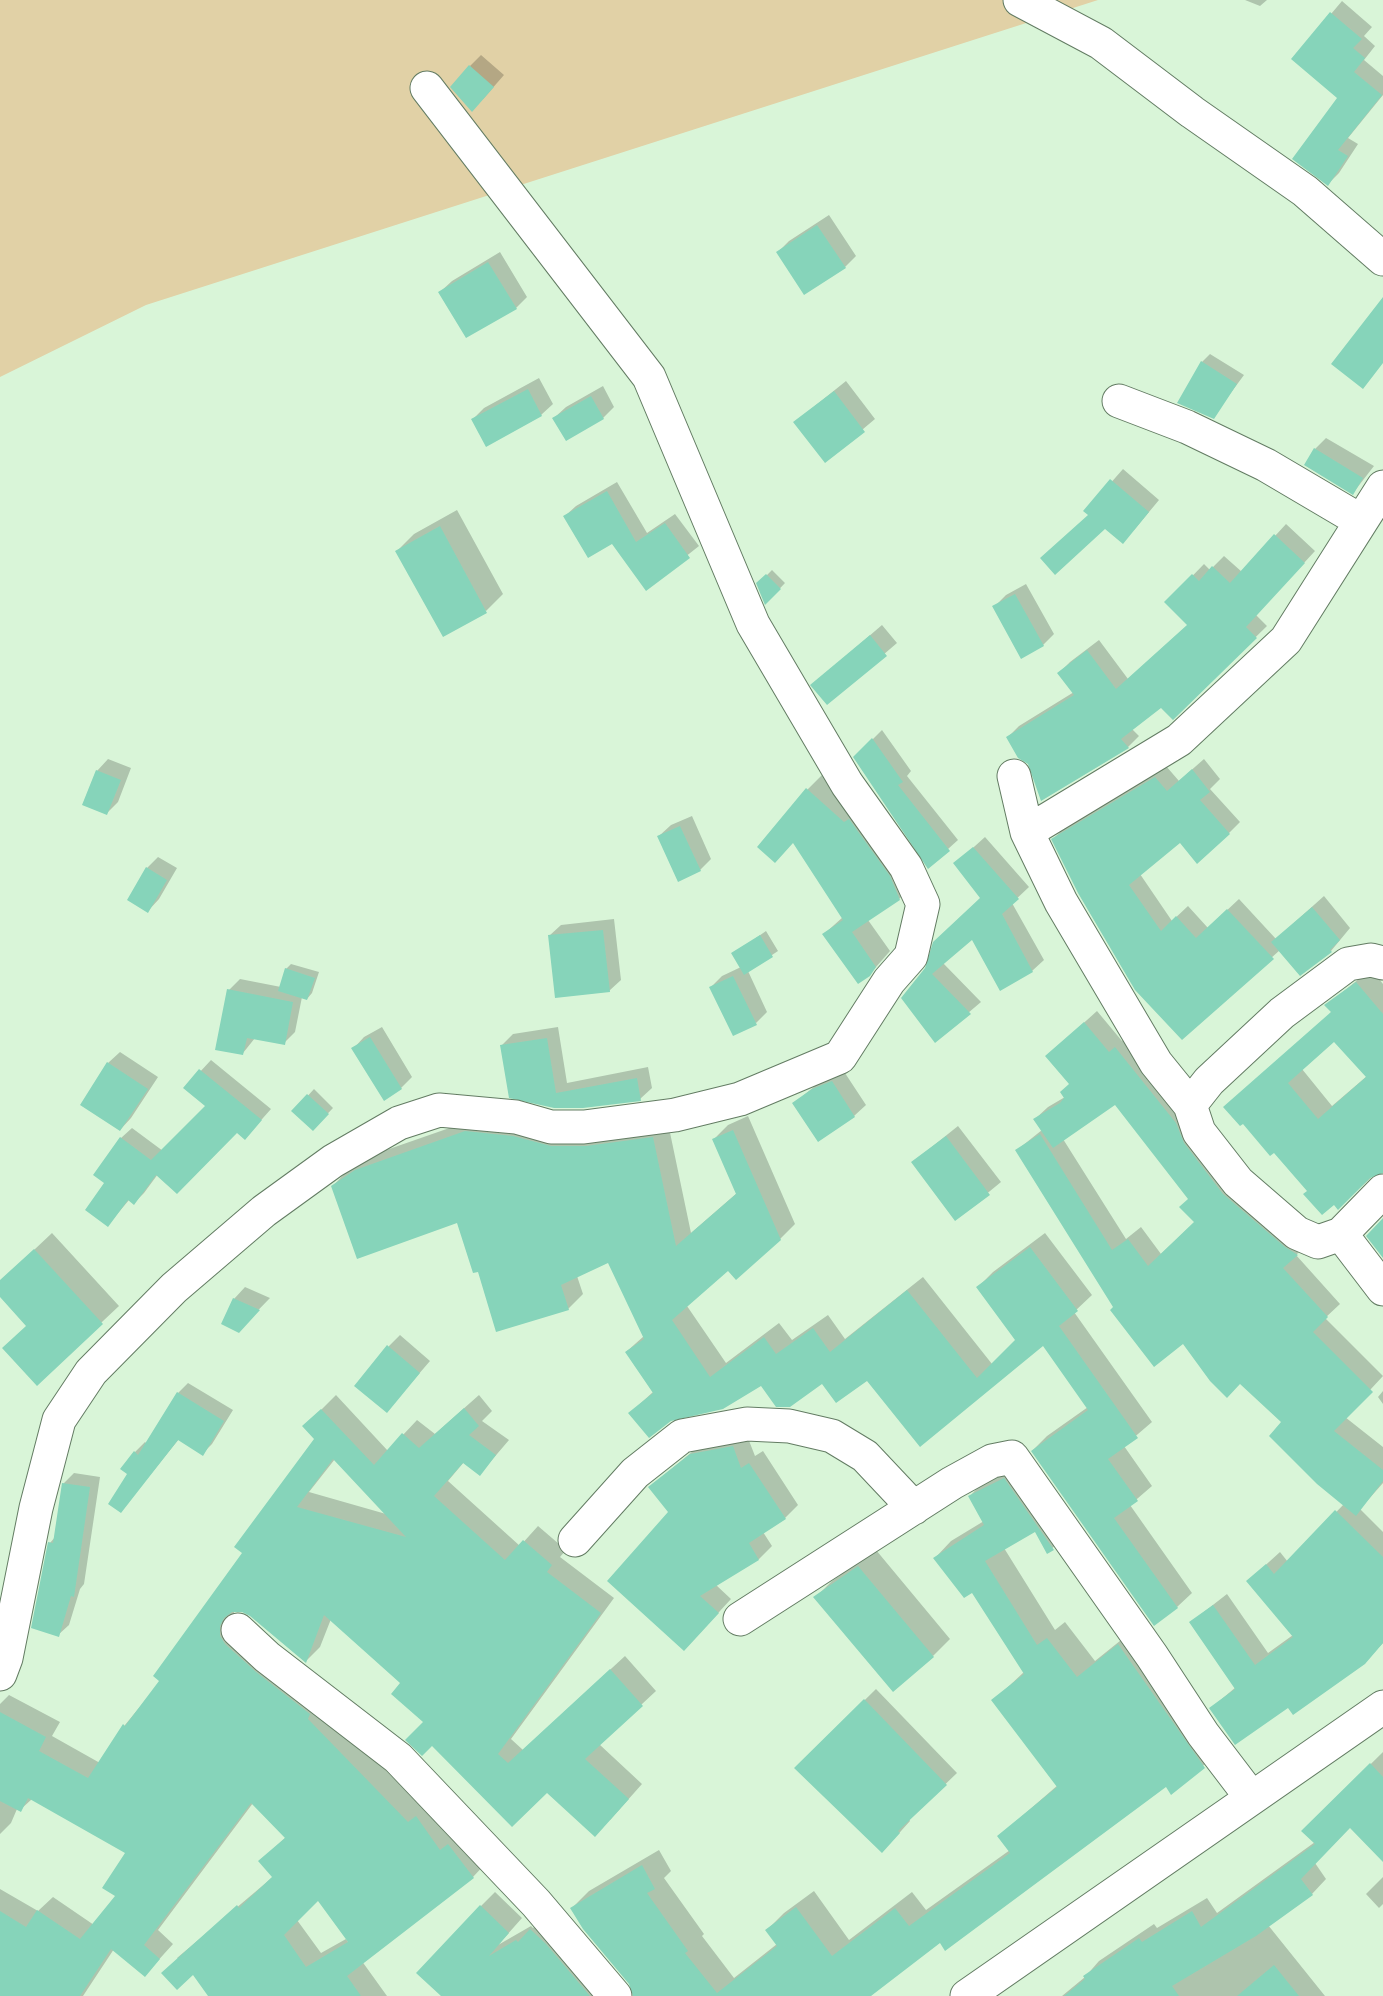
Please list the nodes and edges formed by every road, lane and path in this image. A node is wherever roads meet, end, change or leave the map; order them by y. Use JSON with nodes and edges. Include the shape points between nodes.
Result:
{"nodes":[{"id":1,"x":1020,"y":0,"type":"edge"},
{"id":2,"x":427,"y":88,"type":"dead end"},
{"id":3,"x":1383,"y":259,"type":"edge"},
{"id":4,"x":1119,"y":401,"type":"dead end"},
{"id":5,"x":1383,"y":488,"type":"edge"},
{"id":6,"x":1361,"y":521,"type":"junction"},
{"id":7,"x":1014,"y":776,"type":"dead end"},
{"id":8,"x":1027,"y":832,"type":"junction"},
{"id":9,"x":1383,"y":963,"type":"edge"},
{"id":10,"x":1190,"y":1105,"type":"junction"},
{"id":11,"x":1383,"y":1191,"type":"edge"},
{"id":12,"x":1341,"y":1234,"type":"junction"},
{"id":13,"x":1383,"y":1289,"type":"edge"},
{"id":14,"x":914,"y":1508,"type":"junction"},
{"id":15,"x":575,"y":1540,"type":"dead end"},
{"id":16,"x":740,"y":1619,"type":"dead end"},
{"id":17,"x":238,"y":1630,"type":"dead end"},
{"id":18,"x":0,"y":1674,"type":"edge"},
{"id":19,"x":1383,"y":1707,"type":"edge"},
{"id":20,"x":1251,"y":1797,"type":"junction"},
{"id":21,"x":615,"y":1996,"type":"edge"},
{"id":22,"x":967,"y":1996,"type":"edge"}],
"edges":[{"from":1,"to":3,"type":"street","via":[[1101,43],[1305,191]]},
{"from":2,"to":18,"type":"street","via":[[648,377],[753,624],[847,784],[906,867],[923,904],[911,956],[889,981],[840,1057],[740,1099],[675,1115],[584,1127],[551,1127],[516,1117],[439,1110],[399,1123],[370,1139],[264,1210],[174,1288],[91,1372],[59,1420]]},
{"from":4,"to":6,"type":"street","via":[[1187,427],[1266,465]]},
{"from":5,"to":6,"type":"street"},
{"from":6,"to":8,"type":"street","via":[[1286,640],[1187,733]]},
{"from":7,"to":8,"type":"street"},
{"from":8,"to":10,"type":"street","via":[[1061,903],[1132,1024],[1156,1063]]},
{"from":9,"to":10,"type":"street","via":[[1371,960],[1348,964],[1282,1013],[1209,1081]]},
{"from":10,"to":12,"type":"street","via":[[1199,1132],[1238,1182],[1297,1233],[1318,1242]]},
{"from":11,"to":12,"type":"street"},
{"from":12,"to":13,"type":"street"},
{"from":14,"to":15,"type":"street","via":[[865,1456],[832,1436],[789,1426],[747,1424],[682,1436],[635,1473]]},
{"from":14,"to":16,"type":"street"},
{"from":14,"to":20,"type":"street","via":[[992,1461],[1012,1456],[1203,1734]]},
{"from":17,"to":21,"type":"street","via":[[398,1758],[536,1903]]},
{"from":19,"to":20,"type":"street"},
{"from":20,"to":22,"type":"street"}]}
